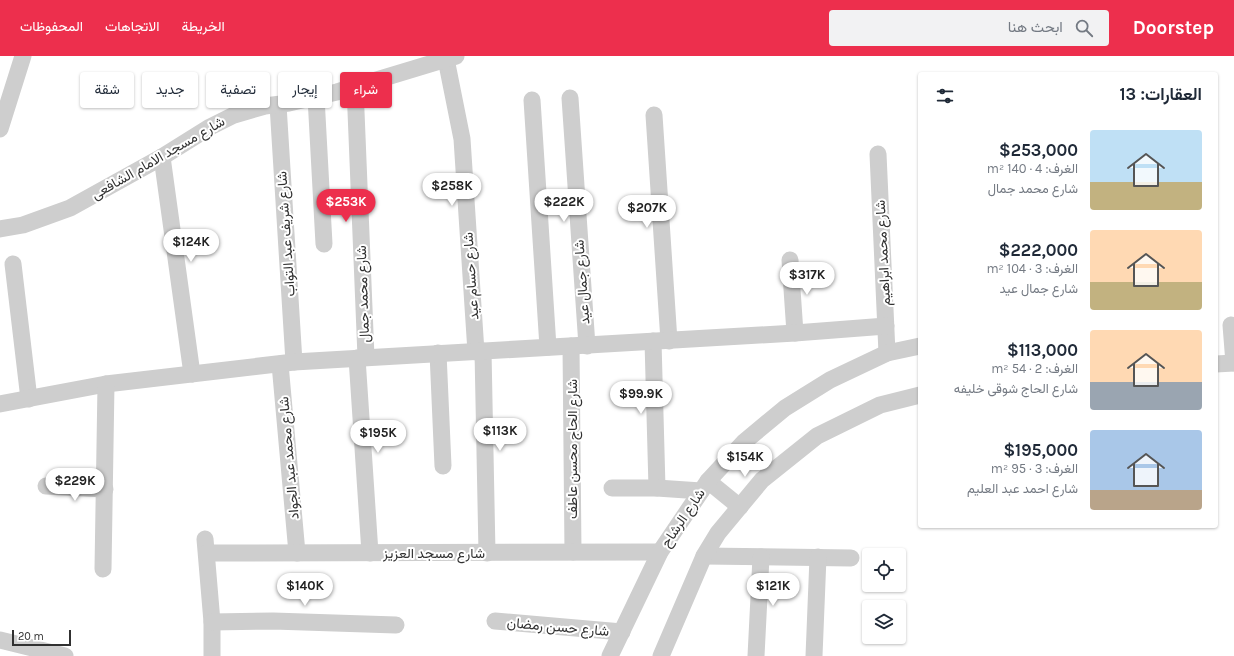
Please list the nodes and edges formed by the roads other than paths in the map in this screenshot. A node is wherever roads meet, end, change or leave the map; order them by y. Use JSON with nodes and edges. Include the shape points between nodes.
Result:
{"nodes":[{"id":1,"x":23,"y":56,"type":"edge"},
{"id":2,"x":451,"y":58,"type":"edge"},
{"id":3,"x":392,"y":76,"type":"edge"},
{"id":4,"x":570,"y":98,"type":"dead end"},
{"id":5,"x":532,"y":100,"type":"dead end"},
{"id":6,"x":278,"y":105,"type":"edge"},
{"id":7,"x":278,"y":108,"type":"edge"},
{"id":8,"x":317,"y":108,"type":"edge"},
{"id":9,"x":355,"y":108,"type":"edge"},
{"id":10,"x":654,"y":115,"type":"dead end"},
{"id":11,"x":0,"y":128,"type":"edge"},
{"id":12,"x":878,"y":154,"type":"dead end"},
{"id":13,"x":162,"y":157,"type":"junction"},
{"id":14,"x":0,"y":229,"type":"edge"},
{"id":15,"x":324,"y":244,"type":"dead end"},
{"id":16,"x":790,"y":260,"type":"dead end"},
{"id":17,"x":13,"y":264,"type":"dead end"},
{"id":18,"x":1227,"y":325,"type":"edge"},
{"id":19,"x":886,"y":326,"type":"junction"},
{"id":20,"x":795,"y":333,"type":"junction"},
{"id":21,"x":661,"y":341,"type":"junction"},
{"id":22,"x":579,"y":346,"type":"junction"},
{"id":23,"x":918,"y":346,"type":"edge"},
{"id":24,"x":548,"y":347,"type":"junction"},
{"id":25,"x":479,"y":351,"type":"junction"},
{"id":26,"x":438,"y":353,"type":"junction"},
{"id":27,"x":887,"y":353,"type":"junction"},
{"id":28,"x":361,"y":358,"type":"junction"},
{"id":29,"x":287,"y":363,"type":"junction"},
{"id":30,"x":1234,"y":363,"type":"edge"},
{"id":31,"x":1218,"y":364,"type":"edge"},
{"id":32,"x":192,"y":374,"type":"junction"},
{"id":33,"x":106,"y":384,"type":"junction"},
{"id":34,"x":918,"y":396,"type":"edge"},
{"id":35,"x":29,"y":399,"type":"junction"},
{"id":36,"x":0,"y":404,"type":"edge"},
{"id":37,"x":443,"y":466,"type":"dead end"},
{"id":38,"x":46,"y":486,"type":"dead end"},
{"id":39,"x":708,"y":486,"type":"junction"},
{"id":40,"x":612,"y":488,"type":"dead end"},
{"id":41,"x":657,"y":488,"type":"junction"},
{"id":42,"x":105,"y":489,"type":"junction"},
{"id":43,"x":735,"y":503,"type":"junction"},
{"id":44,"x":487,"y":552,"type":"junction"},
{"id":45,"x":573,"y":552,"type":"junction"},
{"id":46,"x":660,"y":552,"type":"junction"},
{"id":47,"x":297,"y":553,"type":"junction"},
{"id":48,"x":370,"y":553,"type":"junction"},
{"id":49,"x":704,"y":556,"type":"junction"},
{"id":50,"x":761,"y":557,"type":"junction"},
{"id":51,"x":818,"y":557,"type":"junction"},
{"id":52,"x":851,"y":558,"type":"dead end"},
{"id":53,"x":104,"y":569,"type":"dead end"},
{"id":54,"x":494,"y":621,"type":"dead end"},
{"id":55,"x":212,"y":622,"type":"junction"},
{"id":56,"x":396,"y":625,"type":"dead end"},
{"id":57,"x":622,"y":632,"type":"junction"},
{"id":58,"x":0,"y":640,"type":"edge"},
{"id":59,"x":46,"y":654,"type":"edge"},
{"id":60,"x":65,"y":656,"type":"edge"},
{"id":61,"x":212,"y":656,"type":"edge"},
{"id":62,"x":610,"y":656,"type":"edge"},
{"id":63,"x":661,"y":656,"type":"edge"},
{"id":64,"x":756,"y":656,"type":"edge"},
{"id":65,"x":814,"y":656,"type":"edge"}],
"edges":[{"from":1,"to":11,"type":"street"},
{"from":2,"to":3,"type":"street","name":"شارع مسجد الامام الشافعى"},
{"from":2,"to":25,"type":"street","name":"شارع حسام عيد","via":[[462,139]]},
{"from":4,"to":22,"type":"street","name":"شارع جمال عيد"},
{"from":5,"to":24,"type":"street"},
{"from":6,"to":13,"type":"street","name":"شارع مسجد الامام الشافعى","via":[[234,115]]},
{"from":7,"to":29,"type":"street","name":"شارع شريف عبد التواب"},
{"from":8,"to":15,"type":"street"},
{"from":9,"to":28,"type":"street","name":"شارع محمد جمال"},
{"from":10,"to":21,"type":"street"},
{"from":12,"to":19,"type":"street","name":"شارع محمد ابراهيم"},
{"from":13,"to":14,"type":"street","name":"شارع مسجد الامام الشافعى","via":[[70,208],[23,225]]},
{"from":13,"to":32,"type":"street"},
{"from":16,"to":20,"type":"street"},
{"from":17,"to":35,"type":"street"},
{"from":18,"to":30,"type":"street"},
{"from":19,"to":20,"type":"street"},
{"from":19,"to":27,"type":"street","name":"شارع محمد ابراهيم"},
{"from":20,"to":21,"type":"street"},
{"from":21,"to":22,"type":"street"},
{"from":21,"to":41,"type":"street"},
{"from":22,"to":24,"type":"street"},
{"from":22,"to":45,"type":"street","name":"شارع الحاج محسن عاطف"},
{"from":23,"to":27,"type":"street","name":"شارع الرشاح"},
{"from":24,"to":25,"type":"street"},
{"from":25,"to":26,"type":"street"},
{"from":25,"to":44,"type":"street","name":"شارع حسام عيد"},
{"from":26,"to":28,"type":"street"},
{"from":26,"to":37,"type":"street"},
{"from":27,"to":39,"type":"street","name":"شارع الرشاح","via":[[830,380],[784,408],[744,442]]},
{"from":28,"to":29,"type":"street"},
{"from":28,"to":48,"type":"street","name":"شارع محمد جمال"},
{"from":29,"to":32,"type":"street"},
{"from":29,"to":47,"type":"street","name":"شارع محمد عبد الجواد"},
{"from":30,"to":31,"type":"street"},
{"from":32,"to":33,"type":"street"},
{"from":33,"to":35,"type":"street"},
{"from":33,"to":42,"type":"street"},
{"from":34,"to":43,"type":"street","via":[[880,405],[817,436]]},
{"from":35,"to":36,"type":"street"},
{"from":38,"to":42,"type":"street"},
{"from":39,"to":41,"type":"street"},
{"from":39,"to":43,"type":"street"},
{"from":39,"to":46,"type":"street","name":"شارع الرشاح"},
{"from":40,"to":41,"type":"street"},
{"from":42,"to":53,"type":"street"},
{"from":43,"to":49,"type":"street"},
{"from":44,"to":45,"type":"street","name":"شارع مسجد العزيز"},
{"from":44,"to":48,"type":"street","name":"شارع مسجد العزيز"},
{"from":45,"to":46,"type":"street","name":"شارع مسجد العزيز"},
{"from":46,"to":57,"type":"street","name":"شارع الرشاح"},
{"from":47,"to":48,"type":"street","name":"شارع مسجد العزيز"},
{"from":47,"to":55,"type":"street","name":"شارع مسجد العزيز","via":[[206,546]]},
{"from":49,"to":50,"type":"street"},
{"from":49,"to":63,"type":"street"},
{"from":50,"to":51,"type":"street"},
{"from":50,"to":64,"type":"street"},
{"from":51,"to":52,"type":"street"},
{"from":51,"to":65,"type":"street"},
{"from":54,"to":57,"type":"street","name":"شارع حسن رمضان"},
{"from":55,"to":56,"type":"street","via":[[274,621]]},
{"from":55,"to":61,"type":"street"},
{"from":57,"to":62,"type":"street","name":"شارع الرشاح"},
{"from":58,"to":59,"type":"street"},
{"from":59,"to":60,"type":"street"}]}
